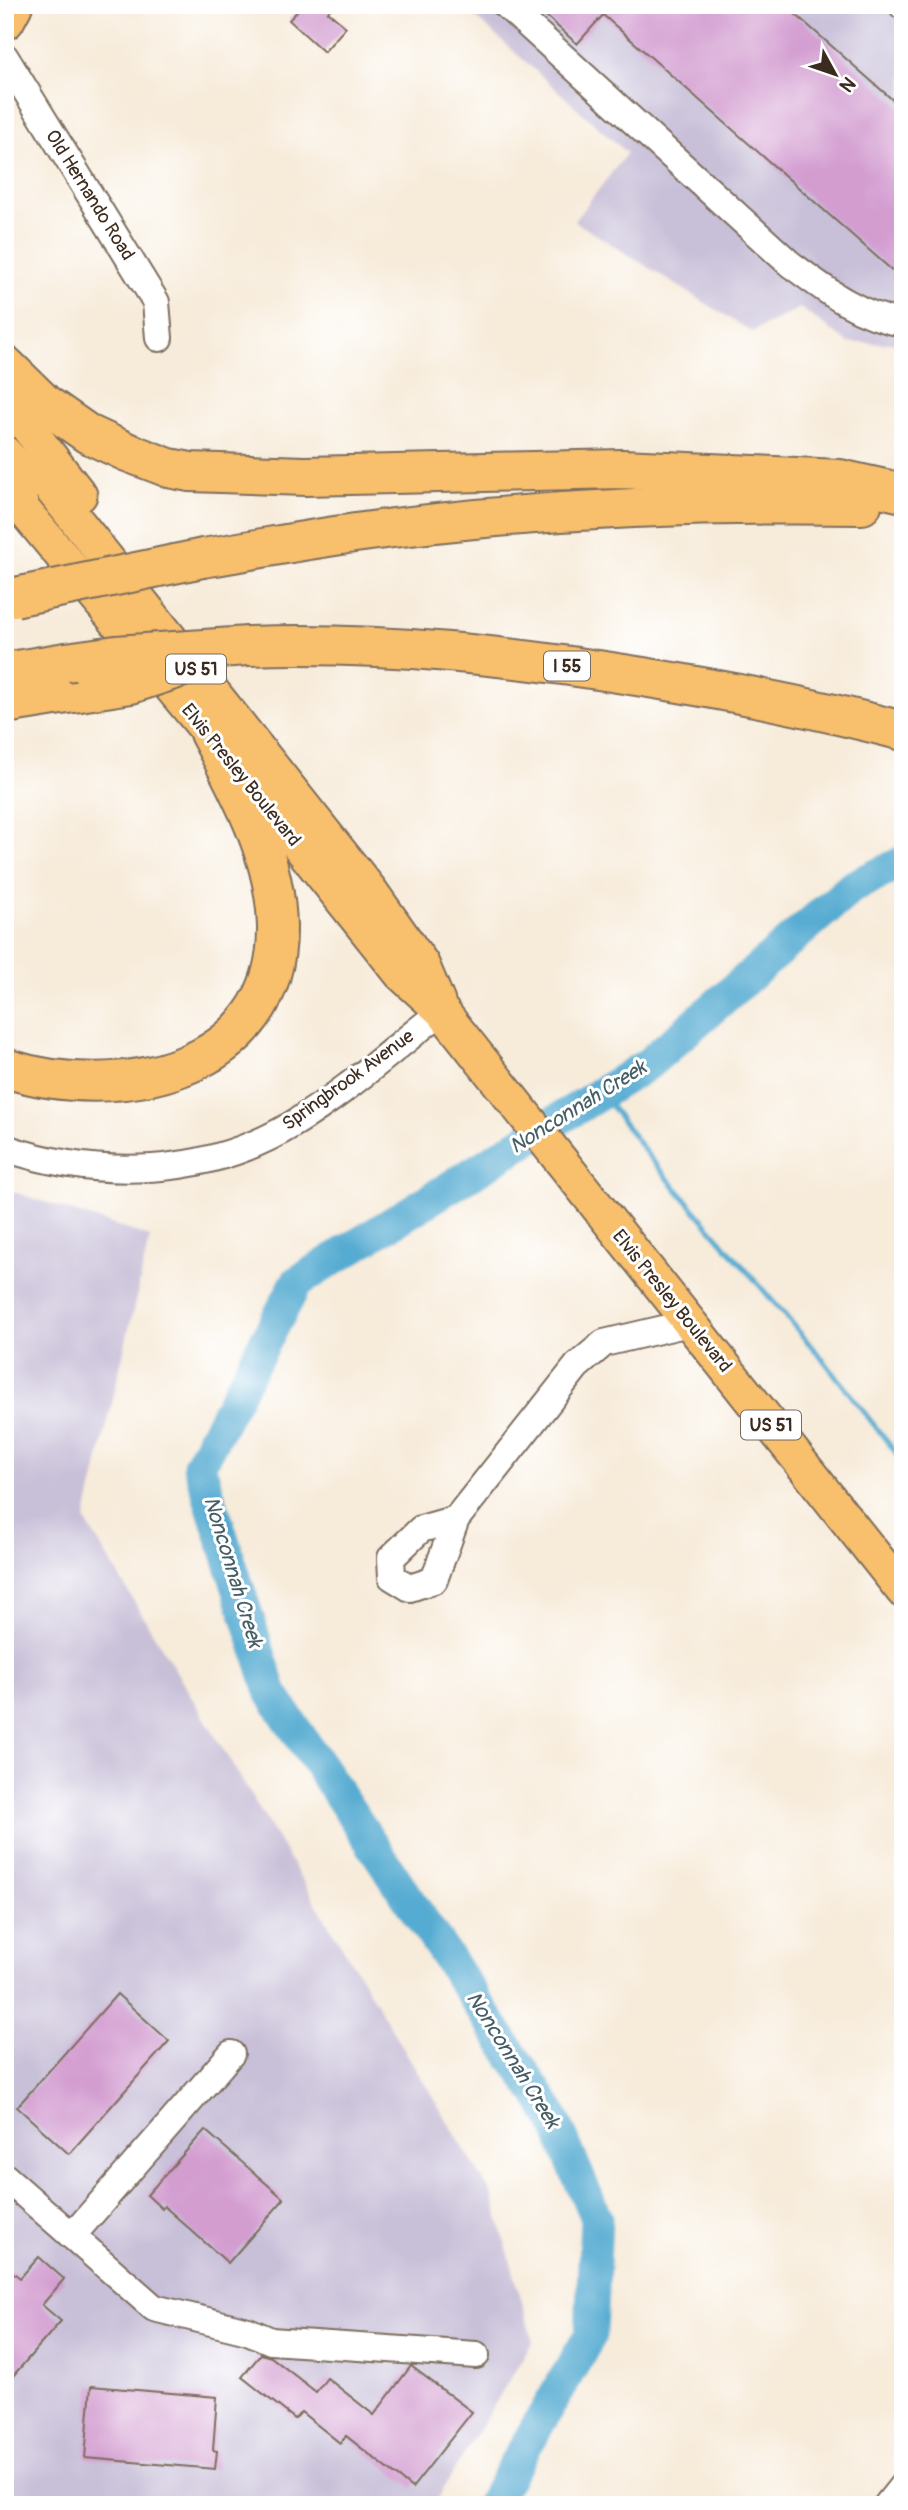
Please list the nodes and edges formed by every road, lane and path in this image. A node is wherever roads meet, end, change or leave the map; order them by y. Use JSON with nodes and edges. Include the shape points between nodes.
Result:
{"nodes":[{"id":1,"x":13,"y":5,"type":"edge"},
{"id":2,"x":506,"y":5,"type":"edge"},
{"id":3,"x":5,"y":20,"type":"edge"},
{"id":4,"x":5,"y":57,"type":"edge"},
{"id":5,"x":903,"y":323,"type":"edge"},
{"id":6,"x":159,"y":338,"type":"dead end"},
{"id":7,"x":5,"y":365,"type":"edge"},
{"id":8,"x":5,"y":397,"type":"edge"},
{"id":9,"x":8,"y":456,"type":"edge"},
{"id":10,"x":169,"y":468,"type":"junction"},
{"id":11,"x":903,"y":493,"type":"edge"},
{"id":12,"x":903,"y":505,"type":"edge"},
{"id":13,"x":10,"y":598,"type":"edge"},
{"id":14,"x":150,"y":611,"type":"junction"},
{"id":15,"x":262,"y":646,"type":"junction"},
{"id":16,"x":5,"y":672,"type":"edge"},
{"id":17,"x":5,"y":704,"type":"edge"},
{"id":18,"x":903,"y":731,"type":"edge"},
{"id":19,"x":209,"y":733,"type":"junction"},
{"id":20,"x":442,"y":1011,"type":"junction"},
{"id":21,"x":5,"y":1068,"type":"edge"},
{"id":22,"x":5,"y":1148,"type":"edge"},
{"id":23,"x":689,"y":1323,"type":"junction"},
{"id":24,"x":456,"y":1519,"type":"dead end"},
{"id":25,"x":903,"y":1591,"type":"edge"},
{"id":26,"x":231,"y":2054,"type":"dead end"},
{"id":27,"x":5,"y":2177,"type":"edge"},
{"id":28,"x":72,"y":2236,"type":"junction"},
{"id":29,"x":476,"y":2354,"type":"dead end"},
{"id":30,"x":903,"y":2485,"type":"edge"},
{"id":31,"x":887,"y":2505,"type":"edge"}],
"edges":[{"from":1,"to":3,"type":"highway"},
{"from":2,"to":5,"type":"street","via":[[789,262],[838,299]]},
{"from":4,"to":6,"type":"street","name":"Old Hernando Road","via":[[156,302]]},
{"from":7,"to":10,"type":"highway","via":[[45,404],[88,434]]},
{"from":8,"to":10,"type":"highway","via":[[43,429],[88,453],[131,467]]},
{"from":8,"to":14,"type":"main road","via":[[113,539]]},
{"from":9,"to":14,"type":"main road","name":"Elvis Presley Boulevard","number":"US 51","via":[[49,486]]},
{"from":9,"to":19,"type":"main road","name":"Elvis Presley Boulevard","number":"US 51","via":[[22,508]]},
{"from":10,"to":11,"type":"highway","via":[[246,476],[581,469],[720,472],[840,479]]},
{"from":12,"to":13,"type":"highway","bridge":true,"via":[[674,507],[538,514],[355,533],[203,558]]},
{"from":14,"to":20,"type":"main road","name":"Elvis Presley Boulevard","number":"US 51","via":[[370,890],[422,964]]},
{"from":15,"to":16,"type":"highway","number":"I 55","bridge":true,"via":[[116,655]]},
{"from":15,"to":17,"type":"highway","bridge":true,"via":[[131,684]]},
{"from":15,"to":18,"type":"highway","number":"I 55","via":[[357,645],[485,655],[701,687]]},
{"from":19,"to":20,"type":"main road","name":"Elvis Presley Boulevard","number":"US 51","via":[[401,974]]},
{"from":19,"to":21,"type":"highway","via":[[260,842],[275,897],[276,952],[258,1002],[219,1049],[162,1073],[95,1083]]},
{"from":20,"to":22,"type":"street","name":"Springbrook Avenue","via":[[293,1124],[217,1157],[170,1167],[119,1169],[65,1165]]},
{"from":20,"to":23,"type":"main road","name":"Elvis Presley Boulevard","number":"US 51"},
{"from":23,"to":24,"type":"street","via":[[604,1343],[577,1366]]},
{"from":23,"to":25,"type":"main road","name":"Elvis Presley Boulevard","number":"US 51"},
{"from":26,"to":28,"type":"street"},
{"from":27,"to":28,"type":"street"},
{"from":28,"to":29,"type":"street","via":[[154,2308],[271,2341]]},
{"from":30,"to":31,"type":"street"}]}
